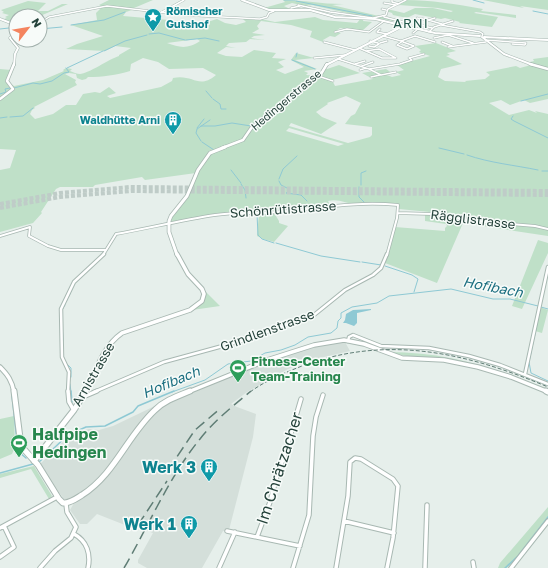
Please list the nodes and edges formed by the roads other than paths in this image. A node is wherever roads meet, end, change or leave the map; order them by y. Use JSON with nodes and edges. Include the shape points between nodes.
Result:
{"nodes":[{"id":1,"x":184,"y":0,"type":"edge"},
{"id":2,"x":242,"y":0,"type":"edge"},
{"id":3,"x":392,"y":0,"type":"edge"},
{"id":4,"x":406,"y":0,"type":"edge"},
{"id":5,"x":384,"y":3,"type":"dead end"},
{"id":6,"x":399,"y":4,"type":"junction"},
{"id":7,"x":298,"y":5,"type":"dead end"},
{"id":8,"x":397,"y":5,"type":"junction"},
{"id":9,"x":302,"y":6,"type":"junction"},
{"id":10,"x":291,"y":8,"type":"dead end"},
{"id":11,"x":382,"y":9,"type":"dead end"},
{"id":12,"x":274,"y":10,"type":"junction"},
{"id":13,"x":320,"y":10,"type":"junction"},
{"id":14,"x":386,"y":10,"type":"junction"},
{"id":15,"x":316,"y":11,"type":"junction"},
{"id":16,"x":162,"y":12,"type":"junction"},
{"id":17,"x":382,"y":16,"type":"junction"},
{"id":18,"x":48,"y":18,"type":"edge"},
{"id":19,"x":373,"y":18,"type":"junction"},
{"id":20,"x":417,"y":18,"type":"dead end"},
{"id":21,"x":435,"y":18,"type":"dead end"},
{"id":22,"x":428,"y":20,"type":"junction"},
{"id":23,"x":384,"y":21,"type":"junction"},
{"id":24,"x":453,"y":21,"type":"dead end"},
{"id":25,"x":416,"y":24,"type":"dead end"},
{"id":26,"x":442,"y":24,"type":"junction"},
{"id":27,"x":403,"y":26,"type":"junction"},
{"id":28,"x":432,"y":28,"type":"junction"},
{"id":29,"x":380,"y":29,"type":"dead end"},
{"id":30,"x":418,"y":29,"type":"junction"},
{"id":31,"x":335,"y":32,"type":"dead end"},
{"id":32,"x":429,"y":32,"type":"junction"},
{"id":33,"x":413,"y":33,"type":"dead end"},
{"id":34,"x":387,"y":34,"type":"junction"},
{"id":35,"x":448,"y":35,"type":"junction"},
{"id":36,"x":382,"y":36,"type":"junction"},
{"id":37,"x":434,"y":38,"type":"dead end"},
{"id":38,"x":483,"y":38,"type":"junction"},
{"id":39,"x":548,"y":40,"type":"edge"},
{"id":40,"x":370,"y":41,"type":"junction"},
{"id":41,"x":387,"y":41,"type":"dead end"},
{"id":42,"x":403,"y":41,"type":"junction"},
{"id":43,"x":324,"y":42,"type":"dead end"},
{"id":44,"x":435,"y":42,"type":"dead end"},
{"id":45,"x":442,"y":42,"type":"dead end"},
{"id":46,"x":379,"y":44,"type":"junction"},
{"id":47,"x":474,"y":44,"type":"junction"},
{"id":48,"x":512,"y":44,"type":"dead end"},
{"id":49,"x":369,"y":46,"type":"dead end"},
{"id":50,"x":448,"y":47,"type":"dead end"},
{"id":51,"x":453,"y":47,"type":"junction"},
{"id":52,"x":18,"y":48,"type":"edge"},
{"id":53,"x":358,"y":48,"type":"junction"},
{"id":54,"x":355,"y":50,"type":"junction"},
{"id":55,"x":366,"y":51,"type":"junction"},
{"id":56,"x":424,"y":54,"type":"dead end"},
{"id":57,"x":345,"y":55,"type":"junction"},
{"id":58,"x":314,"y":58,"type":"dead end"},
{"id":59,"x":337,"y":59,"type":"junction"},
{"id":60,"x":345,"y":61,"type":"junction"},
{"id":61,"x":365,"y":61,"type":"dead end"},
{"id":62,"x":373,"y":62,"type":"dead end"},
{"id":63,"x":340,"y":64,"type":"dead end"},
{"id":64,"x":355,"y":64,"type":"junction"},
{"id":65,"x":358,"y":65,"type":"junction"},
{"id":66,"x":361,"y":66,"type":"junction"},
{"id":67,"x":352,"y":67,"type":"dead end"},
{"id":68,"x":368,"y":68,"type":"junction"},
{"id":69,"x":548,"y":69,"type":"edge"},
{"id":70,"x":360,"y":70,"type":"dead end"},
{"id":71,"x":396,"y":72,"type":"dead end"},
{"id":72,"x":381,"y":75,"type":"junction"},
{"id":73,"x":318,"y":76,"type":"junction"},
{"id":74,"x":371,"y":77,"type":"dead end"},
{"id":75,"x":333,"y":81,"type":"dead end"},
{"id":76,"x":0,"y":99,"type":"edge"},
{"id":77,"x":398,"y":205,"type":"joint"},
{"id":78,"x":398,"y":212,"type":"junction"},
{"id":79,"x":169,"y":224,"type":"junction"},
{"id":80,"x":548,"y":229,"type":"edge"},
{"id":81,"x":0,"y":236,"type":"edge"},
{"id":82,"x":106,"y":250,"type":"junction"},
{"id":83,"x":548,"y":267,"type":"edge"},
{"id":84,"x":348,"y":341,"type":"junction"},
{"id":85,"x":0,"y":367,"type":"edge"},
{"id":86,"x":525,"y":374,"type":"junction"},
{"id":87,"x":548,"y":384,"type":"edge"},
{"id":88,"x":548,"y":392,"type":"edge"},
{"id":89,"x":323,"y":395,"type":"dead end"},
{"id":90,"x":82,"y":397,"type":"junction"},
{"id":91,"x":301,"y":399,"type":"dead end"},
{"id":92,"x":73,"y":409,"type":"junction"},
{"id":93,"x":34,"y":461,"type":"junction"},
{"id":94,"x":57,"y":497,"type":"junction"},
{"id":95,"x":66,"y":504,"type":"junction"},
{"id":96,"x":427,"y":505,"type":"dead end"},
{"id":97,"x":344,"y":521,"type":"junction"},
{"id":98,"x":548,"y":521,"type":"edge"},
{"id":99,"x":2,"y":527,"type":"edge"},
{"id":100,"x":226,"y":531,"type":"dead end"},
{"id":101,"x":235,"y":532,"type":"junction"},
{"id":102,"x":394,"y":533,"type":"junction"},
{"id":103,"x":74,"y":534,"type":"junction"},
{"id":104,"x":257,"y":537,"type":"junction"},
{"id":105,"x":300,"y":546,"type":"junction"},
{"id":106,"x":0,"y":557,"type":"edge"},
{"id":107,"x":473,"y":562,"type":"dead end"},
{"id":108,"x":40,"y":568,"type":"edge"},
{"id":109,"x":88,"y":568,"type":"edge"},
{"id":110,"x":219,"y":568,"type":"edge"},
{"id":111,"x":293,"y":568,"type":"edge"},
{"id":112,"x":336,"y":568,"type":"edge"},
{"id":113,"x":387,"y":568,"type":"edge"},
{"id":114,"x":425,"y":568,"type":"edge"},
{"id":115,"x":474,"y":568,"type":"edge"},
{"id":116,"x":511,"y":568,"type":"edge"}],
"edges":[{"from":1,"to":16,"type":"street"},
{"from":2,"to":12,"type":"street"},
{"from":3,"to":6,"type":"street"},
{"from":4,"to":6,"type":"street"},
{"from":5,"to":8,"type":"street"},
{"from":6,"to":8,"type":"street"},
{"from":7,"to":9,"type":"street"},
{"from":8,"to":14,"type":"street"},
{"from":9,"to":10,"type":"street"},
{"from":9,"to":13,"type":"street"},
{"from":11,"to":14,"type":"street"},
{"from":12,"to":15,"type":"street"},
{"from":12,"to":16,"type":"street","via":[[262,19]]},
{"from":13,"to":15,"type":"street"},
{"from":13,"to":19,"type":"street"},
{"from":14,"to":17,"type":"street","via":[[387,14]]},
{"from":15,"to":19,"type":"street","via":[[338,17]]},
{"from":16,"to":18,"type":"street","via":[[106,6]]},
{"from":17,"to":19,"type":"street"},
{"from":17,"to":27,"type":"street","via":[[407,23]]},
{"from":19,"to":23,"type":"street"},
{"from":20,"to":22,"type":"street"},
{"from":21,"to":22,"type":"street"},
{"from":22,"to":26,"type":"street"},
{"from":23,"to":27,"type":"street"},
{"from":23,"to":31,"type":"street","via":[[369,32],[344,28]]},
{"from":24,"to":26,"type":"street"},
{"from":25,"to":28,"type":"street"},
{"from":26,"to":28,"type":"street"},
{"from":26,"to":38,"type":"street","via":[[482,33]]},
{"from":27,"to":30,"type":"street"},
{"from":27,"to":34,"type":"street","name":"Hedingerstrasse"},
{"from":28,"to":32,"type":"street"},
{"from":29,"to":34,"type":"street","via":[[377,32]]},
{"from":30,"to":32,"type":"street"},
{"from":30,"to":33,"type":"street"},
{"from":32,"to":35,"type":"street"},
{"from":34,"to":36,"type":"street","name":"Hedingerstrasse"},
{"from":35,"to":37,"type":"street"},
{"from":35,"to":38,"type":"street"},
{"from":35,"to":47,"type":"street"},
{"from":36,"to":40,"type":"street","name":"Hedingerstrasse"},
{"from":36,"to":42,"type":"street"},
{"from":38,"to":39,"type":"street"},
{"from":38,"to":47,"type":"street"},
{"from":38,"to":48,"type":"street","via":[[526,43]]},
{"from":38,"to":69,"type":"street","via":[[506,56]]},
{"from":40,"to":46,"type":"street"},
{"from":40,"to":53,"type":"street","name":"Hedingerstrasse"},
{"from":41,"to":46,"type":"street"},
{"from":42,"to":42,"type":"street","via":[[396,45],[407,49],[414,46]]},
{"from":42,"to":44,"type":"street","via":[[415,36]]},
{"from":43,"to":54,"type":"street"},
{"from":45,"to":51,"type":"street"},
{"from":46,"to":49,"type":"street"},
{"from":47,"to":51,"type":"street"},
{"from":50,"to":51,"type":"street"},
{"from":52,"to":76,"type":"street","via":[[14,66],[7,80],[13,89]]},
{"from":53,"to":54,"type":"street","name":"Hedingerstrasse"},
{"from":53,"to":55,"type":"street"},
{"from":54,"to":57,"type":"street","name":"Hedingerstrasse"},
{"from":55,"to":55,"type":"street","via":[[386,60],[396,58],[378,48]]},
{"from":56,"to":68,"type":"street","via":[[409,58],[412,60],[402,64]]},
{"from":57,"to":58,"type":"street"},
{"from":57,"to":59,"type":"street","name":"Hedingerstrasse"},
{"from":59,"to":60,"type":"street"},
{"from":59,"to":73,"type":"street","name":"Hedingerstrasse","via":[[327,64]]},
{"from":60,"to":63,"type":"street"},
{"from":60,"to":64,"type":"street"},
{"from":61,"to":64,"type":"street"},
{"from":62,"to":66,"type":"street"},
{"from":64,"to":65,"type":"street"},
{"from":65,"to":66,"type":"street"},
{"from":65,"to":67,"type":"street"},
{"from":66,"to":68,"type":"street"},
{"from":68,"to":70,"type":"street"},
{"from":68,"to":72,"type":"street"},
{"from":71,"to":72,"type":"street"},
{"from":72,"to":74,"type":"street"},
{"from":73,"to":75,"type":"street"},
{"from":73,"to":79,"type":"street","name":"Hedingerstrasse","via":[[252,126],[243,140],[210,153],[198,170],[189,192],[171,216]]},
{"from":77,"to":78,"type":"street","name":"Grindlenstrasse"},
{"from":77,"to":79,"type":"street","name":"Schönrütistrasse","via":[[376,203],[331,205],[278,212],[239,212],[209,215]]},
{"from":78,"to":80,"type":"street","name":"Rägglistrasse"},
{"from":78,"to":90,"type":"street","name":"Grindlenstrasse","via":[[381,268],[373,275],[348,287],[314,315],[247,340],[164,362]]},
{"from":79,"to":82,"type":"street","name":"Schönrütistrasse","via":[[116,234]]},
{"from":79,"to":90,"type":"street","name":"Arnistrasse","via":[[174,250],[188,274],[202,289],[202,301],[190,310],[114,338]]},
{"from":81,"to":82,"type":"street","via":[[30,228],[29,236],[59,249]]},
{"from":82,"to":92,"type":"street","name":"Schönrütistrasse","via":[[74,282],[60,312],[62,357],[69,369],[69,397]]},
{"from":83,"to":86,"type":"street"},
{"from":84,"to":86,"type":"street","via":[[353,335],[381,346],[447,351],[492,362]]},
{"from":84,"to":88,"type":"street","via":[[402,358],[444,360],[478,367]]},
{"from":84,"to":95,"type":"street","via":[[324,343],[280,355],[166,401],[142,424],[104,477]]},
{"from":85,"to":93,"type":"street","via":[[8,375],[13,386],[21,446]]},
{"from":86,"to":87,"type":"street"},
{"from":89,"to":105,"type":"street","via":[[316,417],[309,515]]},
{"from":90,"to":92,"type":"street","name":"Arnistrasse"},
{"from":91,"to":104,"type":"street","name":"Im Chrätzacher"},
{"from":92,"to":93,"type":"street","name":"Arnistrasse"},
{"from":93,"to":94,"type":"street"},
{"from":94,"to":95,"type":"street"},
{"from":94,"to":99,"type":"street"},
{"from":95,"to":103,"type":"street","via":[[67,512],[76,527]]},
{"from":96,"to":114,"type":"street"},
{"from":97,"to":102,"type":"street"},
{"from":97,"to":102,"type":"street","via":[[349,464],[353,459],[361,459],[397,483],[399,489]]},
{"from":97,"to":112,"type":"street"},
{"from":98,"to":116,"type":"street"},
{"from":99,"to":106,"type":"street","via":[[14,548]]},
{"from":100,"to":101,"type":"street"},
{"from":101,"to":104,"type":"street"},
{"from":101,"to":110,"type":"street"},
{"from":102,"to":113,"type":"street"},
{"from":103,"to":108,"type":"street"},
{"from":103,"to":109,"type":"street","via":[[81,537],[89,551]]},
{"from":104,"to":105,"type":"street"},
{"from":105,"to":111,"type":"street"},
{"from":107,"to":115,"type":"street"}]}
